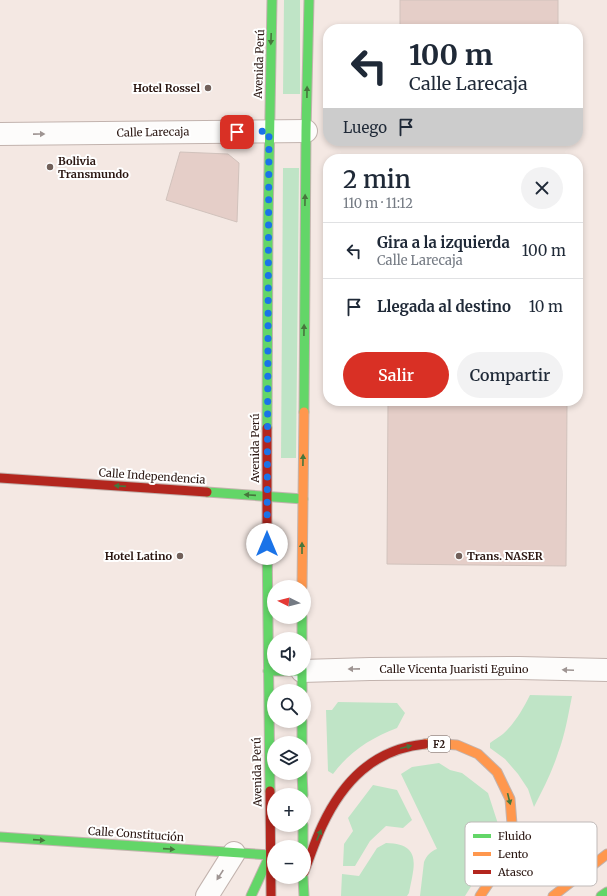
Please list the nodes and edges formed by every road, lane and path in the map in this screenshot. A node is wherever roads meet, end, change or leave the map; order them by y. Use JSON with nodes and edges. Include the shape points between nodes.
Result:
{"nodes":[{"id":1,"x":272,"y":0,"type":"edge"},
{"id":2,"x":309,"y":0,"type":"edge"},
{"id":3,"x":269,"y":131,"type":"junction"},
{"id":4,"x":306,"y":131,"type":"junction"},
{"id":5,"x":0,"y":134,"type":"edge"},
{"id":6,"x":0,"y":478,"type":"edge"},
{"id":7,"x":267,"y":496,"type":"junction"},
{"id":8,"x":303,"y":499,"type":"junction"},
{"id":9,"x":302,"y":580,"type":"edge"},
{"id":10,"x":268,"y":632,"type":"edge"},
{"id":11,"x":607,"y":670,"type":"edge"},
{"id":12,"x":268,"y":676,"type":"edge"},
{"id":13,"x":302,"y":677,"type":"edge"},
{"id":14,"x":512,"y":822,"type":"edge"},
{"id":15,"x":0,"y":837,"type":"edge"},
{"id":16,"x":270,"y":840,"type":"edge"},
{"id":17,"x":234,"y":853,"type":"junction"},
{"id":18,"x":311,"y":854,"type":"edge"},
{"id":19,"x":607,"y":854,"type":"edge"},
{"id":20,"x":267,"y":855,"type":"edge"},
{"id":21,"x":267,"y":861,"type":"edge"},
{"id":22,"x":597,"y":862,"type":"edge"},
{"id":23,"x":271,"y":884,"type":"edge"},
{"id":24,"x":303,"y":884,"type":"edge"},
{"id":25,"x":487,"y":886,"type":"edge"},
{"id":26,"x":566,"y":886,"type":"edge"},
{"id":27,"x":607,"y":892,"type":"edge"},
{"id":28,"x":207,"y":896,"type":"edge"},
{"id":29,"x":251,"y":896,"type":"edge"},
{"id":30,"x":271,"y":896,"type":"edge"},
{"id":31,"x":304,"y":896,"type":"edge"},
{"id":32,"x":480,"y":896,"type":"edge"},
{"id":33,"x":553,"y":896,"type":"edge"},
{"id":34,"x":601,"y":896,"type":"edge"}],
"edges":[{"from":1,"to":3,"type":"main road","name":"Avenida Perú","one_way":true},
{"from":4,"to":2,"type":"main road","one_way":true},
{"from":3,"to":4,"type":"street","name":"Calle Larecaja"},
{"from":5,"to":3,"type":"street","name":"Calle Larecaja","one_way":true},
{"from":3,"to":7,"type":"main road","name":"Avenida Perú"},
{"from":8,"to":4,"type":"main road","one_way":true},
{"from":7,"to":6,"type":"main road","name":"Calle Independencia","one_way":true},
{"from":7,"to":8,"type":"main road","name":"Calle Independencia"},
{"from":7,"to":10,"type":"main road","name":"Avenida Perú"},
{"from":9,"to":8,"type":"main road","one_way":true},
{"from":11,"to":13,"type":"street","name":"Calle Vicenta Juaristi Eguino","one_way":true,"via":[[378,669]]},
{"from":12,"to":16,"type":"main road","name":"Avenida Perú"},
{"from":18,"to":14,"type":"main road","number":"F2","one_way":true,"via":[[322,826],[338,797],[352,779],[380,757],[411,745],[457,745],[478,754],[497,772],[510,799]]},
{"from":15,"to":17,"type":"main road","name":"Calle Constitución","one_way":true},
{"from":17,"to":20,"type":"main road","name":"Calle Constitución"},
{"from":17,"to":28,"type":"street","one_way":true},
{"from":19,"to":22,"type":"main road"},
{"from":21,"to":29,"type":"main road"},
{"from":23,"to":30,"type":"main road","name":"Avenida Perú"},
{"from":24,"to":31,"type":"main road"},
{"from":25,"to":32,"type":"main road","number":"F2","one_way":true},
{"from":26,"to":33,"type":"main road"},
{"from":27,"to":34,"type":"main road"}]}
